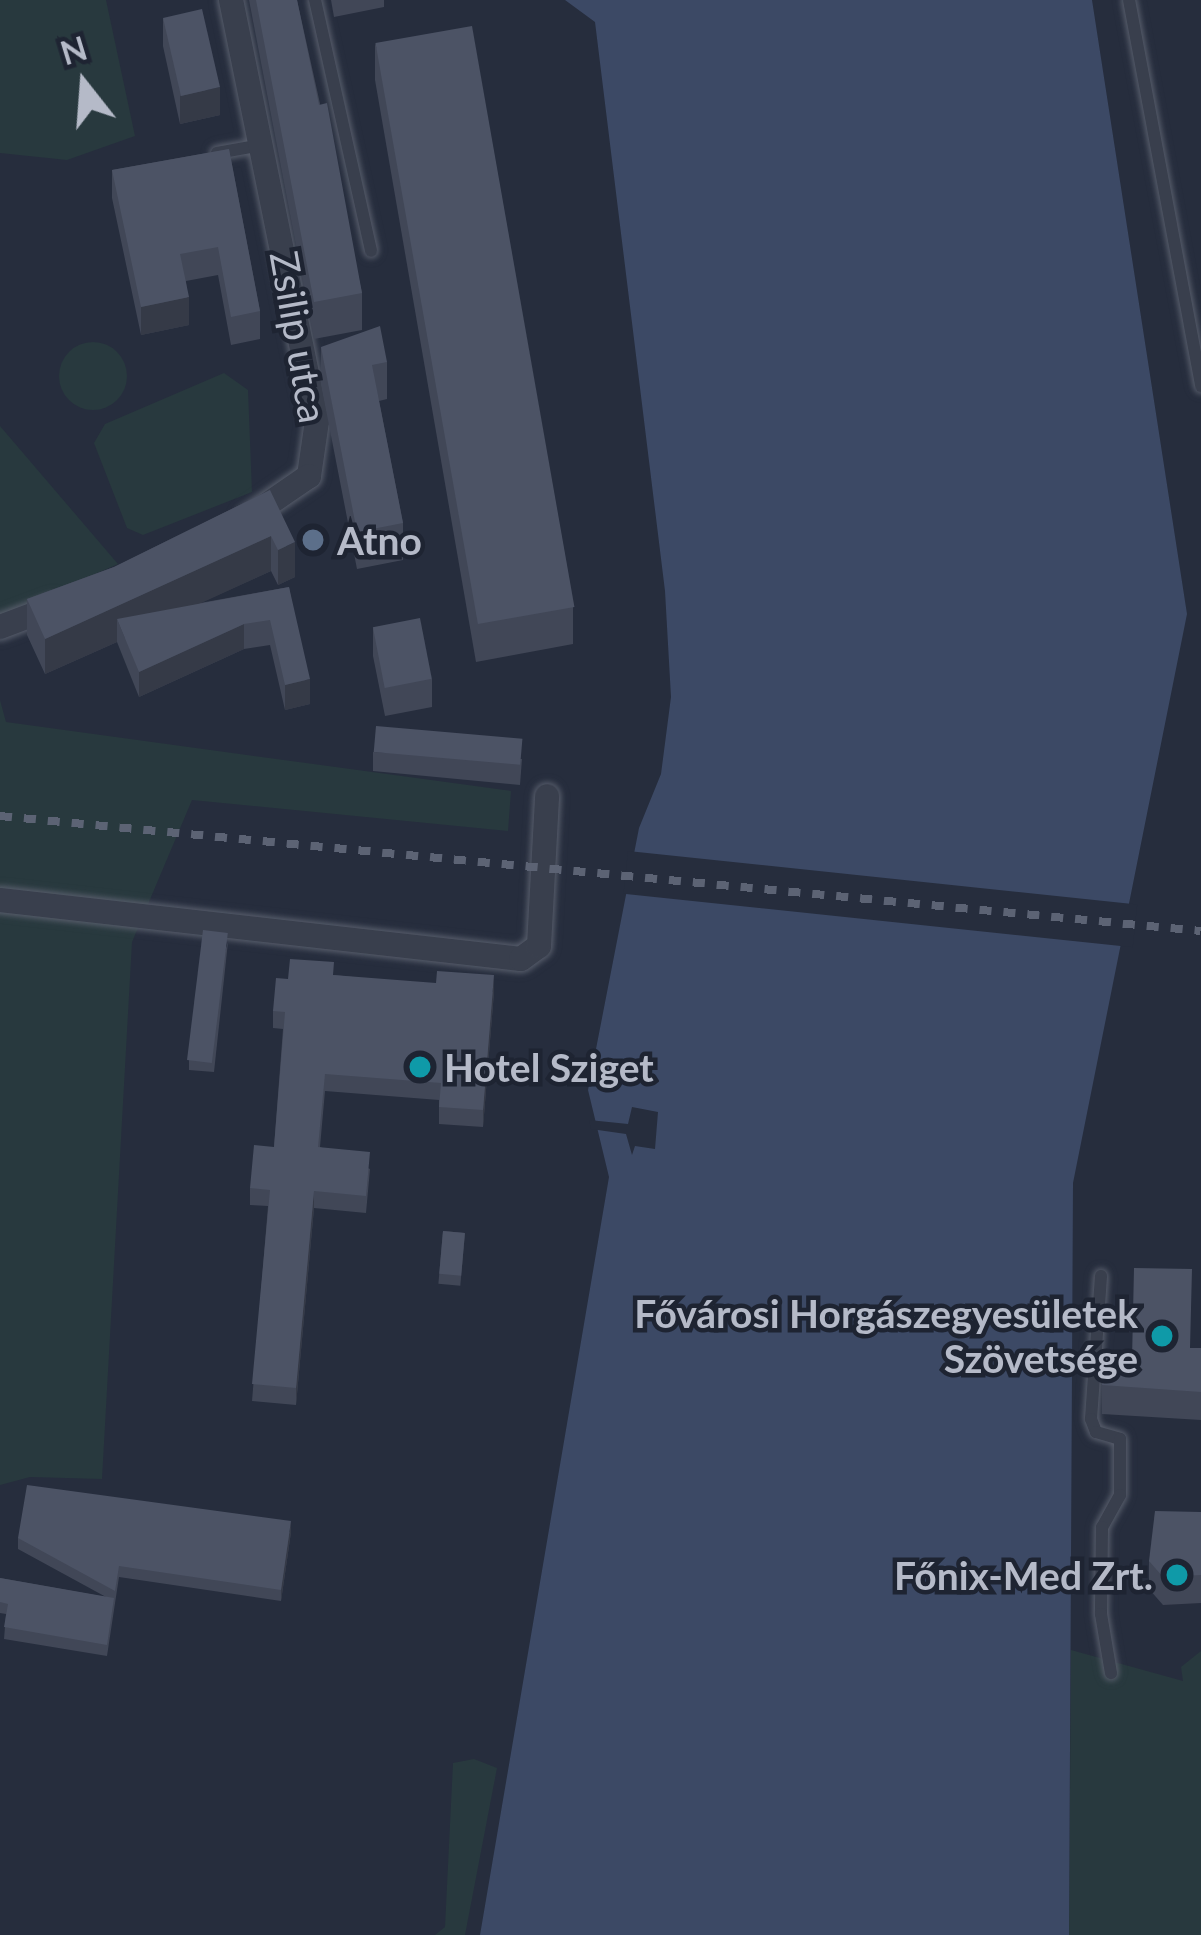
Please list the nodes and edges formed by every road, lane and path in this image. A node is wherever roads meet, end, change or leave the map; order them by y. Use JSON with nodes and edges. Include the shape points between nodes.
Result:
{"nodes":[{"id":1,"x":231,"y":0,"type":"edge"},
{"id":2,"x":315,"y":0,"type":"edge"},
{"id":3,"x":1129,"y":0,"type":"edge"},
{"id":4,"x":263,"y":145,"type":"junction"},
{"id":5,"x":196,"y":157,"type":"edge"},
{"id":6,"x":371,"y":251,"type":"dead end"},
{"id":7,"x":1201,"y":386,"type":"edge"},
{"id":8,"x":225,"y":530,"type":"edge"},
{"id":9,"x":86,"y":596,"type":"edge"},
{"id":10,"x":0,"y":627,"type":"edge"},
{"id":11,"x":547,"y":796,"type":"dead end"},
{"id":12,"x":0,"y":900,"type":"edge"},
{"id":13,"x":1101,"y":1276,"type":"dead end"},
{"id":14,"x":1111,"y":1673,"type":"dead end"}],
"edges":[{"from":1,"to":4,"type":"street","name":"Zsilip utca"},
{"from":2,"to":6,"type":"lane"},
{"from":3,"to":7,"type":"lane"},
{"from":4,"to":5,"type":"lane"},
{"from":4,"to":8,"type":"street","name":"Zsilip utca","via":[[318,454],[298,490]]},
{"from":9,"to":10,"type":"street"},
{"from":11,"to":12,"type":"street","via":[[539,946],[521,959]]},
{"from":13,"to":14,"type":"lane","via":[[1091,1419],[1096,1432],[1120,1439],[1120,1495],[1102,1527],[1101,1614]]}]}
